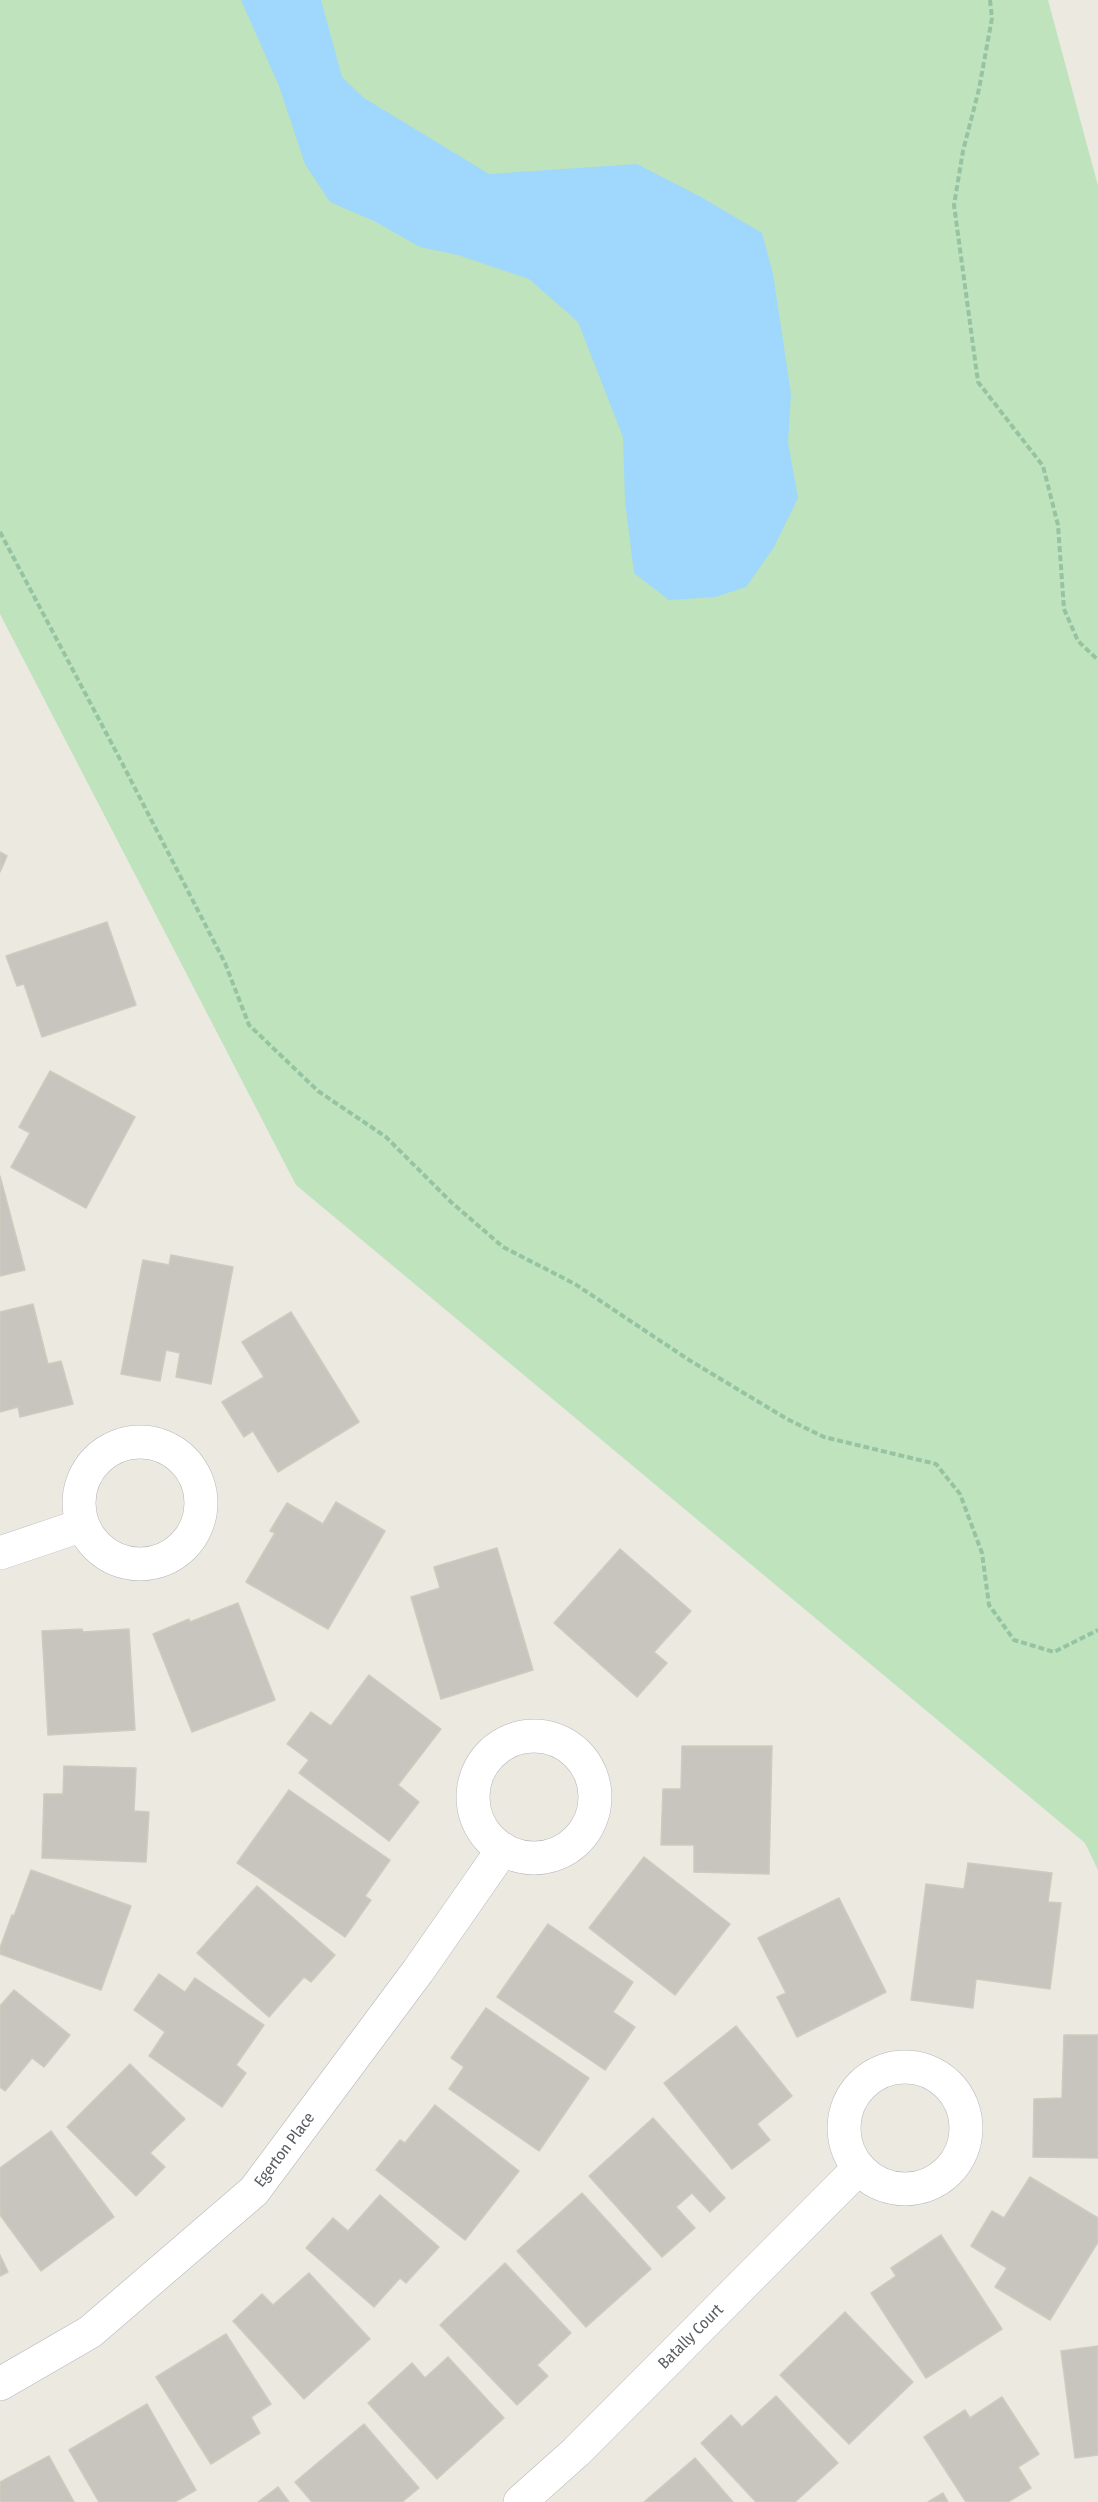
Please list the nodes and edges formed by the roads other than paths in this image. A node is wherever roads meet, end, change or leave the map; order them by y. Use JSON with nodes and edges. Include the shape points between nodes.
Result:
{"nodes":[{"id":1,"x":83,"y":1525,"type":"dead end"},
{"id":2,"x":0,"y":1553,"type":"edge"},
{"id":3,"x":503,"y":1849,"type":"dead end"},
{"id":4,"x":859,"y":2168,"type":"dead end"},
{"id":5,"x":0,"y":2384,"type":"edge"},
{"id":6,"x":520,"y":2502,"type":"edge"}],
"edges":[{"from":1,"to":2,"type":"street"},
{"from":3,"to":5,"type":"street","name":"Egerton Place","via":[[418,1971],[254,2191],[90,2332]]},
{"from":4,"to":6,"type":"street","name":"Batally Court","via":[[576,2452]]}]}
